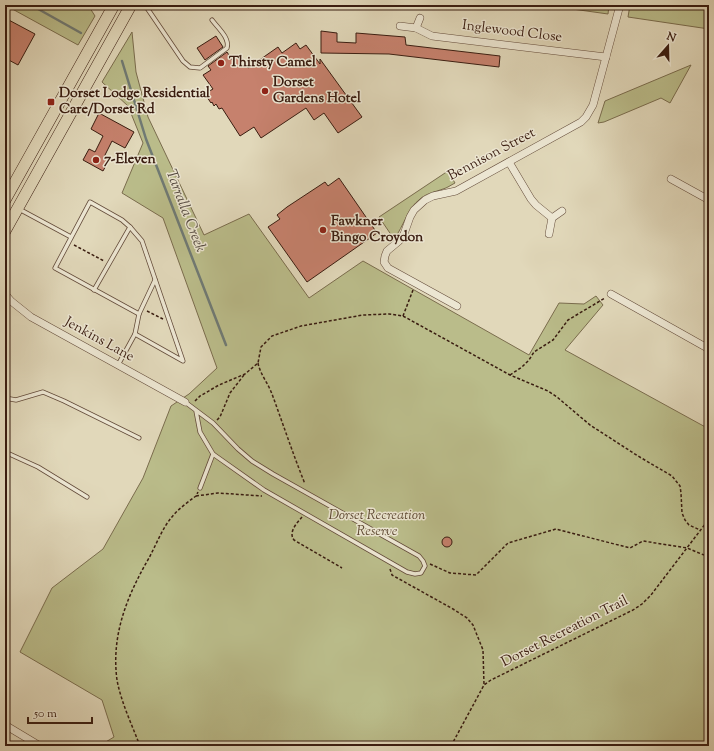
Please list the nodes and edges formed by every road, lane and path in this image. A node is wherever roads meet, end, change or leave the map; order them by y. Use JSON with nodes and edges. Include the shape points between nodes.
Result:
{"nodes":[{"id":1,"x":114,"y":5,"type":"edge"},
{"id":2,"x":131,"y":5,"type":"edge"},
{"id":3,"x":145,"y":5,"type":"edge"},
{"id":4,"x":620,"y":5,"type":"edge"},
{"id":5,"x":680,"y":5,"type":"edge"},
{"id":6,"x":709,"y":9,"type":"edge"},
{"id":7,"x":420,"y":18,"type":"dead end"},
{"id":8,"x":212,"y":20,"type":"dead end"},
{"id":9,"x":400,"y":26,"type":"dead end"},
{"id":10,"x":416,"y":28,"type":"junction"},
{"id":11,"x":606,"y":57,"type":"junction"},
{"id":12,"x":44,"y":131,"type":"junction"},
{"id":13,"x":57,"y":139,"type":"junction"},
{"id":14,"x":509,"y":162,"type":"junction"},
{"id":15,"x":671,"y":179,"type":"dead end"},
{"id":16,"x":5,"y":200,"type":"edge"},
{"id":17,"x":709,"y":200,"type":"edge"},
{"id":18,"x":18,"y":208,"type":"junction"},
{"id":19,"x":562,"y":211,"type":"dead end"},
{"id":20,"x":552,"y":218,"type":"junction"},
{"id":21,"x":130,"y":227,"type":"junction"},
{"id":22,"x":5,"y":231,"type":"edge"},
{"id":23,"x":549,"y":234,"type":"dead end"},
{"id":24,"x":71,"y":237,"type":"junction"},
{"id":25,"x":68,"y":242,"type":"junction"},
{"id":26,"x":108,"y":264,"type":"junction"},
{"id":27,"x":156,"y":280,"type":"junction"},
{"id":28,"x":415,"y":283,"type":"junction"},
{"id":29,"x":94,"y":290,"type":"junction"},
{"id":30,"x":5,"y":294,"type":"edge"},
{"id":31,"x":611,"y":294,"type":"joint"},
{"id":32,"x":457,"y":306,"type":"dead end"},
{"id":33,"x":142,"y":308,"type":"junction"},
{"id":34,"x":139,"y":314,"type":"junction"},
{"id":35,"x":402,"y":316,"type":"junction"},
{"id":36,"x":170,"y":323,"type":"junction"},
{"id":37,"x":135,"y":334,"type":"junction"},
{"id":38,"x":709,"y":349,"type":"edge"},
{"id":39,"x":258,"y":363,"type":"junction"},
{"id":40,"x":118,"y":365,"type":"junction"},
{"id":41,"x":245,"y":374,"type":"junction"},
{"id":42,"x":510,"y":375,"type":"junction"},
{"id":43,"x":5,"y":398,"type":"edge"},
{"id":44,"x":188,"y":404,"type":"junction"},
{"id":45,"x":196,"y":411,"type":"junction"},
{"id":46,"x":213,"y":423,"type":"junction"},
{"id":47,"x":140,"y":438,"type":"dead end"},
{"id":48,"x":5,"y":452,"type":"edge"},
{"id":49,"x":213,"y":454,"type":"junction"},
{"id":50,"x":200,"y":488,"type":"dead end"},
{"id":51,"x":306,"y":493,"type":"junction"},
{"id":52,"x":87,"y":497,"type":"dead end"},
{"id":53,"x":275,"y":497,"type":"junction"},
{"id":54,"x":304,"y":514,"type":"junction"},
{"id":55,"x":709,"y":519,"type":"edge"},
{"id":56,"x":700,"y":530,"type":"junction"},
{"id":57,"x":686,"y":548,"type":"junction"},
{"id":58,"x":704,"y":555,"type":"dead end"},
{"id":59,"x":388,"y":561,"type":"junction"},
{"id":60,"x":423,"y":561,"type":"junction"},
{"id":61,"x":342,"y":568,"type":"dead end"},
{"id":62,"x":484,"y":685,"type":"junction"},
{"id":63,"x":5,"y":725,"type":"edge"},
{"id":64,"x":40,"y":746,"type":"edge"},
{"id":65,"x":140,"y":746,"type":"edge"},
{"id":66,"x":148,"y":746,"type":"edge"},
{"id":67,"x":186,"y":746,"type":"edge"},
{"id":68,"x":451,"y":746,"type":"edge"}],
"edges":[{"from":1,"to":12,"type":"main road"},
{"from":2,"to":13,"type":"main road"},
{"from":3,"to":8,"type":"lane","via":[[185,64],[190,67],[200,68],[227,48],[226,38]]},
{"from":4,"to":11,"type":"street","name":"Bennison Street"},
{"from":5,"to":6,"type":"path"},
{"from":7,"to":10,"type":"street"},
{"from":9,"to":10,"type":"street","name":"Inglewood Close"},
{"from":10,"to":11,"type":"street","name":"Inglewood Close","via":[[432,36]]},
{"from":11,"to":14,"type":"street","name":"Bennison Street","via":[[593,105],[586,117]]},
{"from":12,"to":13,"type":"main road"},
{"from":12,"to":16,"type":"main road"},
{"from":13,"to":18,"type":"main road"},
{"from":14,"to":20,"type":"street","via":[[531,199]]},
{"from":14,"to":28,"type":"street","name":"Bennison Street","via":[[456,191],[425,200],[414,210],[404,234],[387,251],[384,262],[388,268]]},
{"from":15,"to":17,"type":"street"},
{"from":18,"to":22,"type":"main road"},
{"from":18,"to":24,"type":"lane"},
{"from":19,"to":20,"type":"street"},
{"from":20,"to":23,"type":"street"},
{"from":21,"to":24,"type":"lane","via":[[90,202]]},
{"from":21,"to":26,"type":"lane"},
{"from":21,"to":27,"type":"lane","via":[[142,241]]},
{"from":24,"to":25,"type":"lane"},
{"from":25,"to":26,"type":"path"},
{"from":25,"to":29,"type":"lane","via":[[55,268]]},
{"from":26,"to":29,"type":"lane"},
{"from":27,"to":33,"type":"lane"},
{"from":27,"to":36,"type":"lane"},
{"from":28,"to":32,"type":"street","name":"Bennison Street"},
{"from":28,"to":35,"type":"path"},
{"from":29,"to":34,"type":"lane"},
{"from":30,"to":40,"type":"street","name":"Jenkins Lane","via":[[31,317]]},
{"from":31,"to":38,"type":"street"},
{"from":31,"to":42,"type":"path","via":[[568,320],[553,340],[534,352],[522,367]]},
{"from":33,"to":34,"type":"lane"},
{"from":33,"to":36,"type":"path"},
{"from":34,"to":37,"type":"lane"},
{"from":35,"to":39,"type":"path","via":[[363,316],[301,326],[272,336],[261,347]]},
{"from":35,"to":42,"type":"path"},
{"from":36,"to":37,"type":"lane","via":[[183,361]]},
{"from":37,"to":40,"type":"lane"},
{"from":39,"to":41,"type":"path"},
{"from":39,"to":51,"type":"path","via":[[271,392]]},
{"from":40,"to":44,"type":"street","name":"Jenkins Lane"},
{"from":41,"to":44,"type":"path","via":[[219,385]]},
{"from":41,"to":46,"type":"path","via":[[230,393],[220,417]]},
{"from":42,"to":56,"type":"path","via":[[558,397],[590,425],[672,476],[680,486],[685,520]]},
{"from":43,"to":47,"type":"lane","via":[[16,400],[43,392]]},
{"from":44,"to":45,"type":"lane"},
{"from":45,"to":46,"type":"lane"},
{"from":45,"to":49,"type":"lane","via":[[200,432]]},
{"from":46,"to":51,"type":"lane","via":[[252,461]]},
{"from":48,"to":52,"type":"lane","via":[[38,467]]},
{"from":49,"to":50,"type":"lane"},
{"from":49,"to":53,"type":"lane"},
{"from":51,"to":60,"type":"lane","via":[[419,556]]},
{"from":53,"to":54,"type":"lane"},
{"from":53,"to":65,"type":"path","via":[[218,493],[196,496],[171,517],[164,528],[123,612],[115,657],[118,681],[128,718]]},
{"from":54,"to":59,"type":"lane"},
{"from":54,"to":61,"type":"path","via":[[296,524],[292,537],[294,540]]},
{"from":55,"to":56,"type":"path","name":"Dorset Recreation Trail"},
{"from":56,"to":57,"type":"path","name":"Dorset Recreation Trail"},
{"from":57,"to":58,"type":"path"},
{"from":57,"to":60,"type":"path","via":[[643,541],[630,548],[556,529],[508,543],[476,575],[450,573]]},
{"from":57,"to":62,"type":"path","name":"Dorset Recreation Trail","via":[[651,595],[638,607]]},
{"from":59,"to":60,"type":"lane","via":[[415,574],[421,573],[425,566]]},
{"from":59,"to":62,"type":"path","via":[[392,575],[453,609],[473,625],[483,650]]},
{"from":62,"to":68,"type":"path"},
{"from":63,"to":64,"type":"street"},
{"from":66,"to":67,"type":"path","via":[[160,742],[174,742]]}]}
